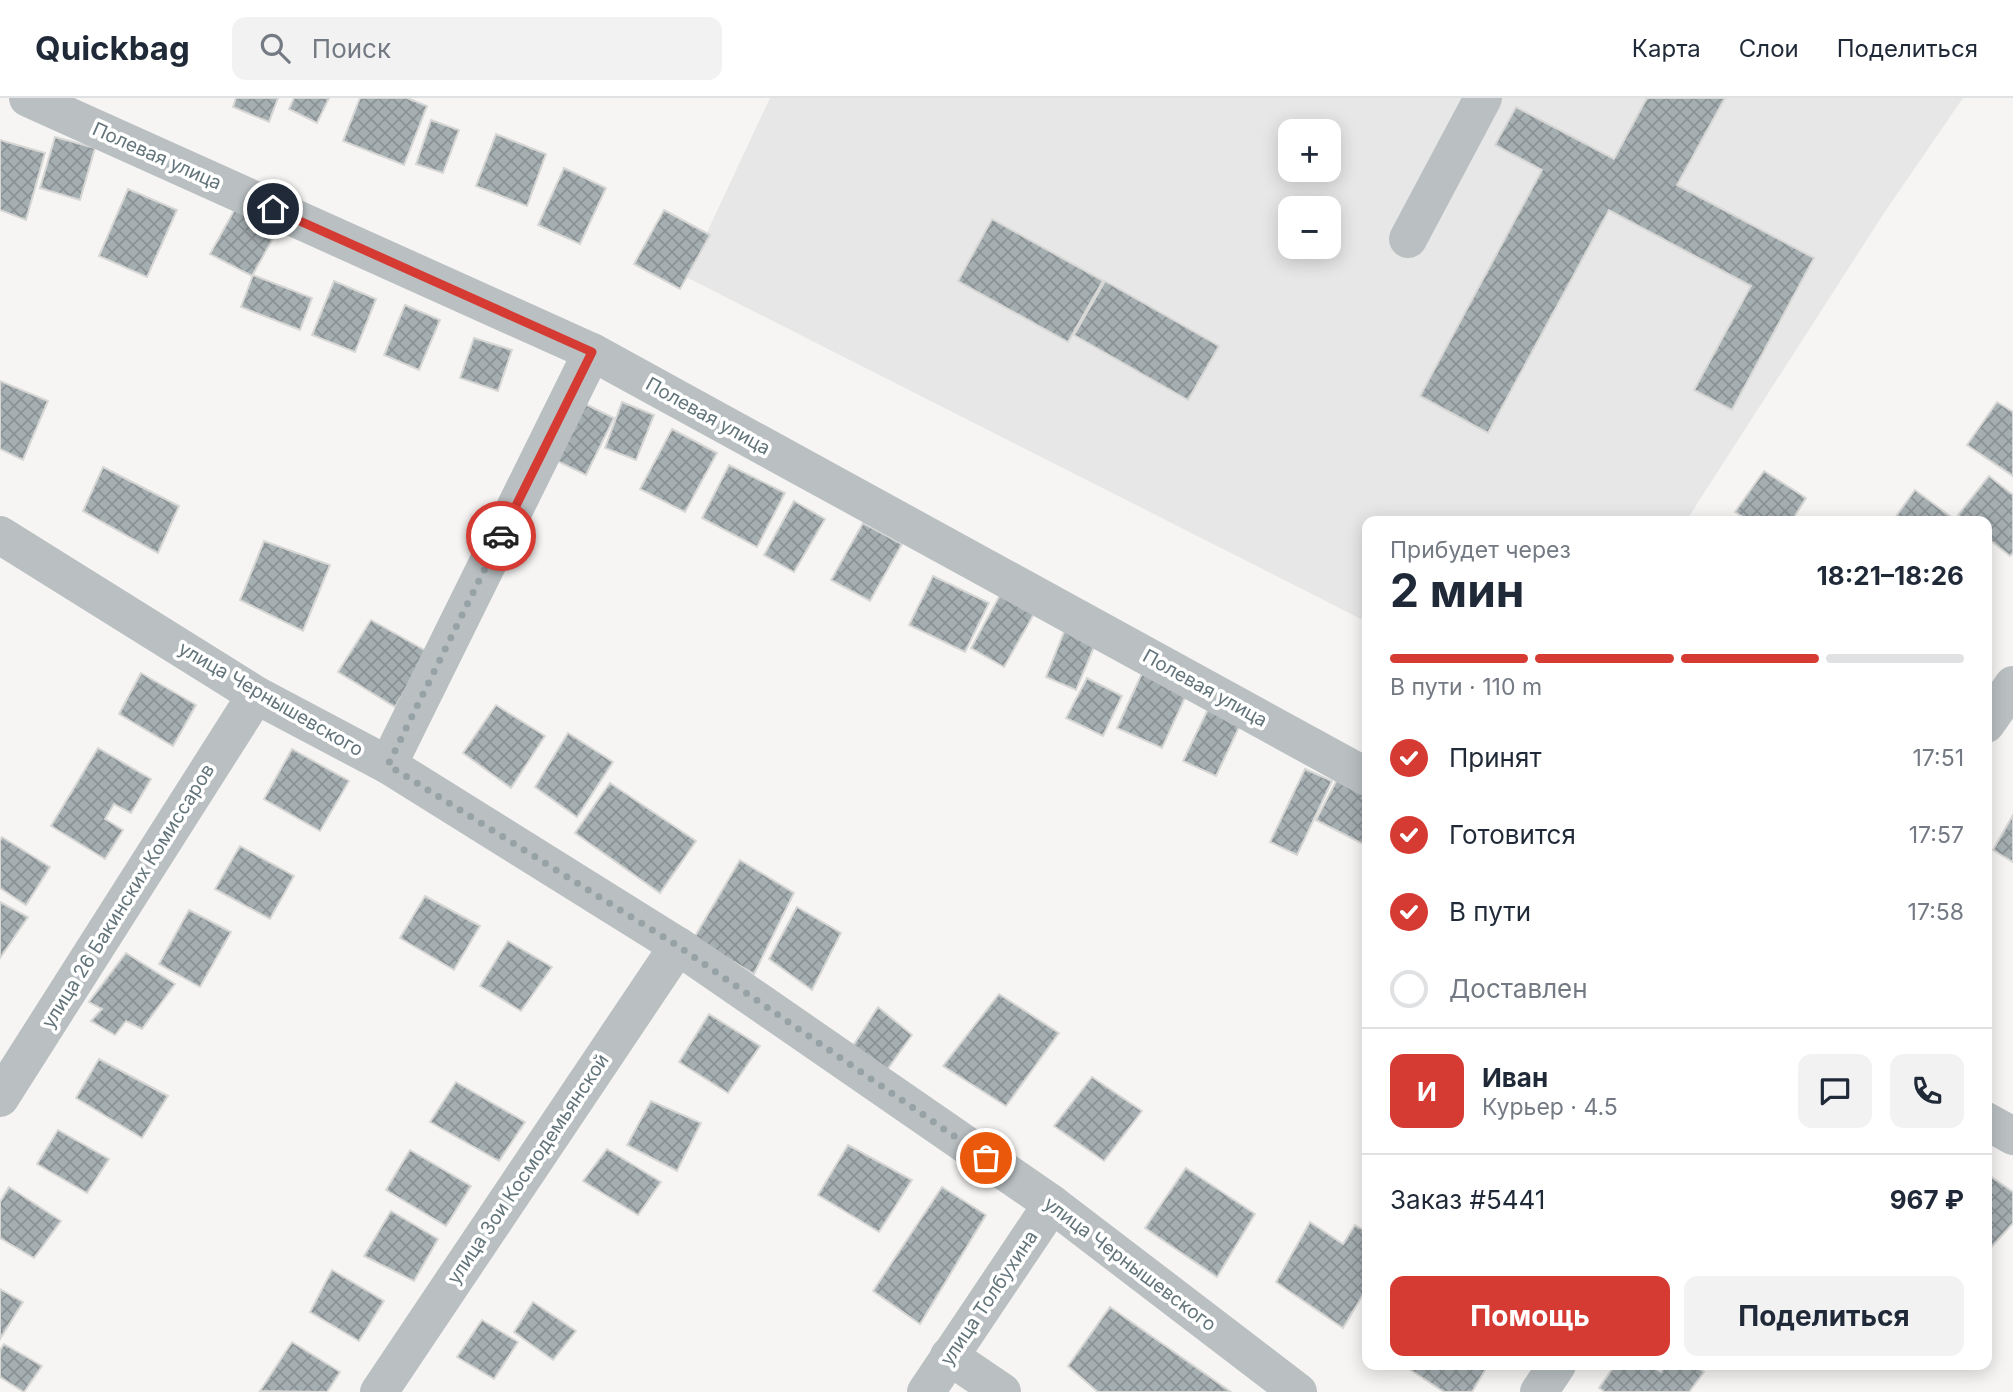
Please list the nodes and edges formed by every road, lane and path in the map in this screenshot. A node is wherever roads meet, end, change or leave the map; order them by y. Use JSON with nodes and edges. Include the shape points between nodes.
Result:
{"nodes":[{"id":1,"x":28,"y":98,"type":"edge"},
{"id":2,"x":1483,"y":98,"type":"edge"},
{"id":3,"x":1408,"y":239,"type":"dead end"},
{"id":4,"x":592,"y":352,"type":"junction"},
{"id":5,"x":0,"y":535,"type":"edge"},
{"id":6,"x":2013,"y":685,"type":"edge"},
{"id":7,"x":257,"y":695,"type":"junction"},
{"id":8,"x":1992,"y":715,"type":"edge"},
{"id":9,"x":388,"y":765,"type":"junction"},
{"id":10,"x":1362,"y":774,"type":"edge"},
{"id":11,"x":678,"y":946,"type":"junction"},
{"id":12,"x":0,"y":1098,"type":"edge"},
{"id":13,"x":1992,"y":1124,"type":"edge"},
{"id":14,"x":2013,"y":1136,"type":"edge"},
{"id":15,"x":1052,"y":1204,"type":"junction"},
{"id":16,"x":949,"y":1356,"type":"junction"},
{"id":17,"x":1554,"y":1370,"type":"edge"},
{"id":18,"x":379,"y":1392,"type":"edge"},
{"id":19,"x":926,"y":1392,"type":"edge"},
{"id":20,"x":1002,"y":1392,"type":"edge"},
{"id":21,"x":1298,"y":1392,"type":"edge"},
{"id":22,"x":1539,"y":1392,"type":"edge"}],
"edges":[{"from":1,"to":4,"type":"street","name":"Полевая улица"},
{"from":2,"to":3,"type":"street"},
{"from":4,"to":9,"type":"street"},
{"from":4,"to":10,"type":"street","name":"Полевая улица"},
{"from":5,"to":7,"type":"street","name":"улица Чернышевского"},
{"from":6,"to":8,"type":"street"},
{"from":7,"to":9,"type":"street","name":"улица Чернышевского"},
{"from":7,"to":12,"type":"street","name":"улица 26 Бакинских Комиссаров"},
{"from":9,"to":11,"type":"street","name":"улица Чернышевского"},
{"from":11,"to":15,"type":"street","name":"улица Чернышевского"},
{"from":11,"to":18,"type":"street","name":"улица Зои Космодемьянской"},
{"from":13,"to":14,"type":"street"},
{"from":15,"to":16,"type":"street","name":"улица Толбухина"},
{"from":15,"to":21,"type":"street","name":"улица Чернышевского"},
{"from":16,"to":19,"type":"street","name":"улица Толбухина"},
{"from":16,"to":20,"type":"street"},
{"from":17,"to":22,"type":"street"}]}
